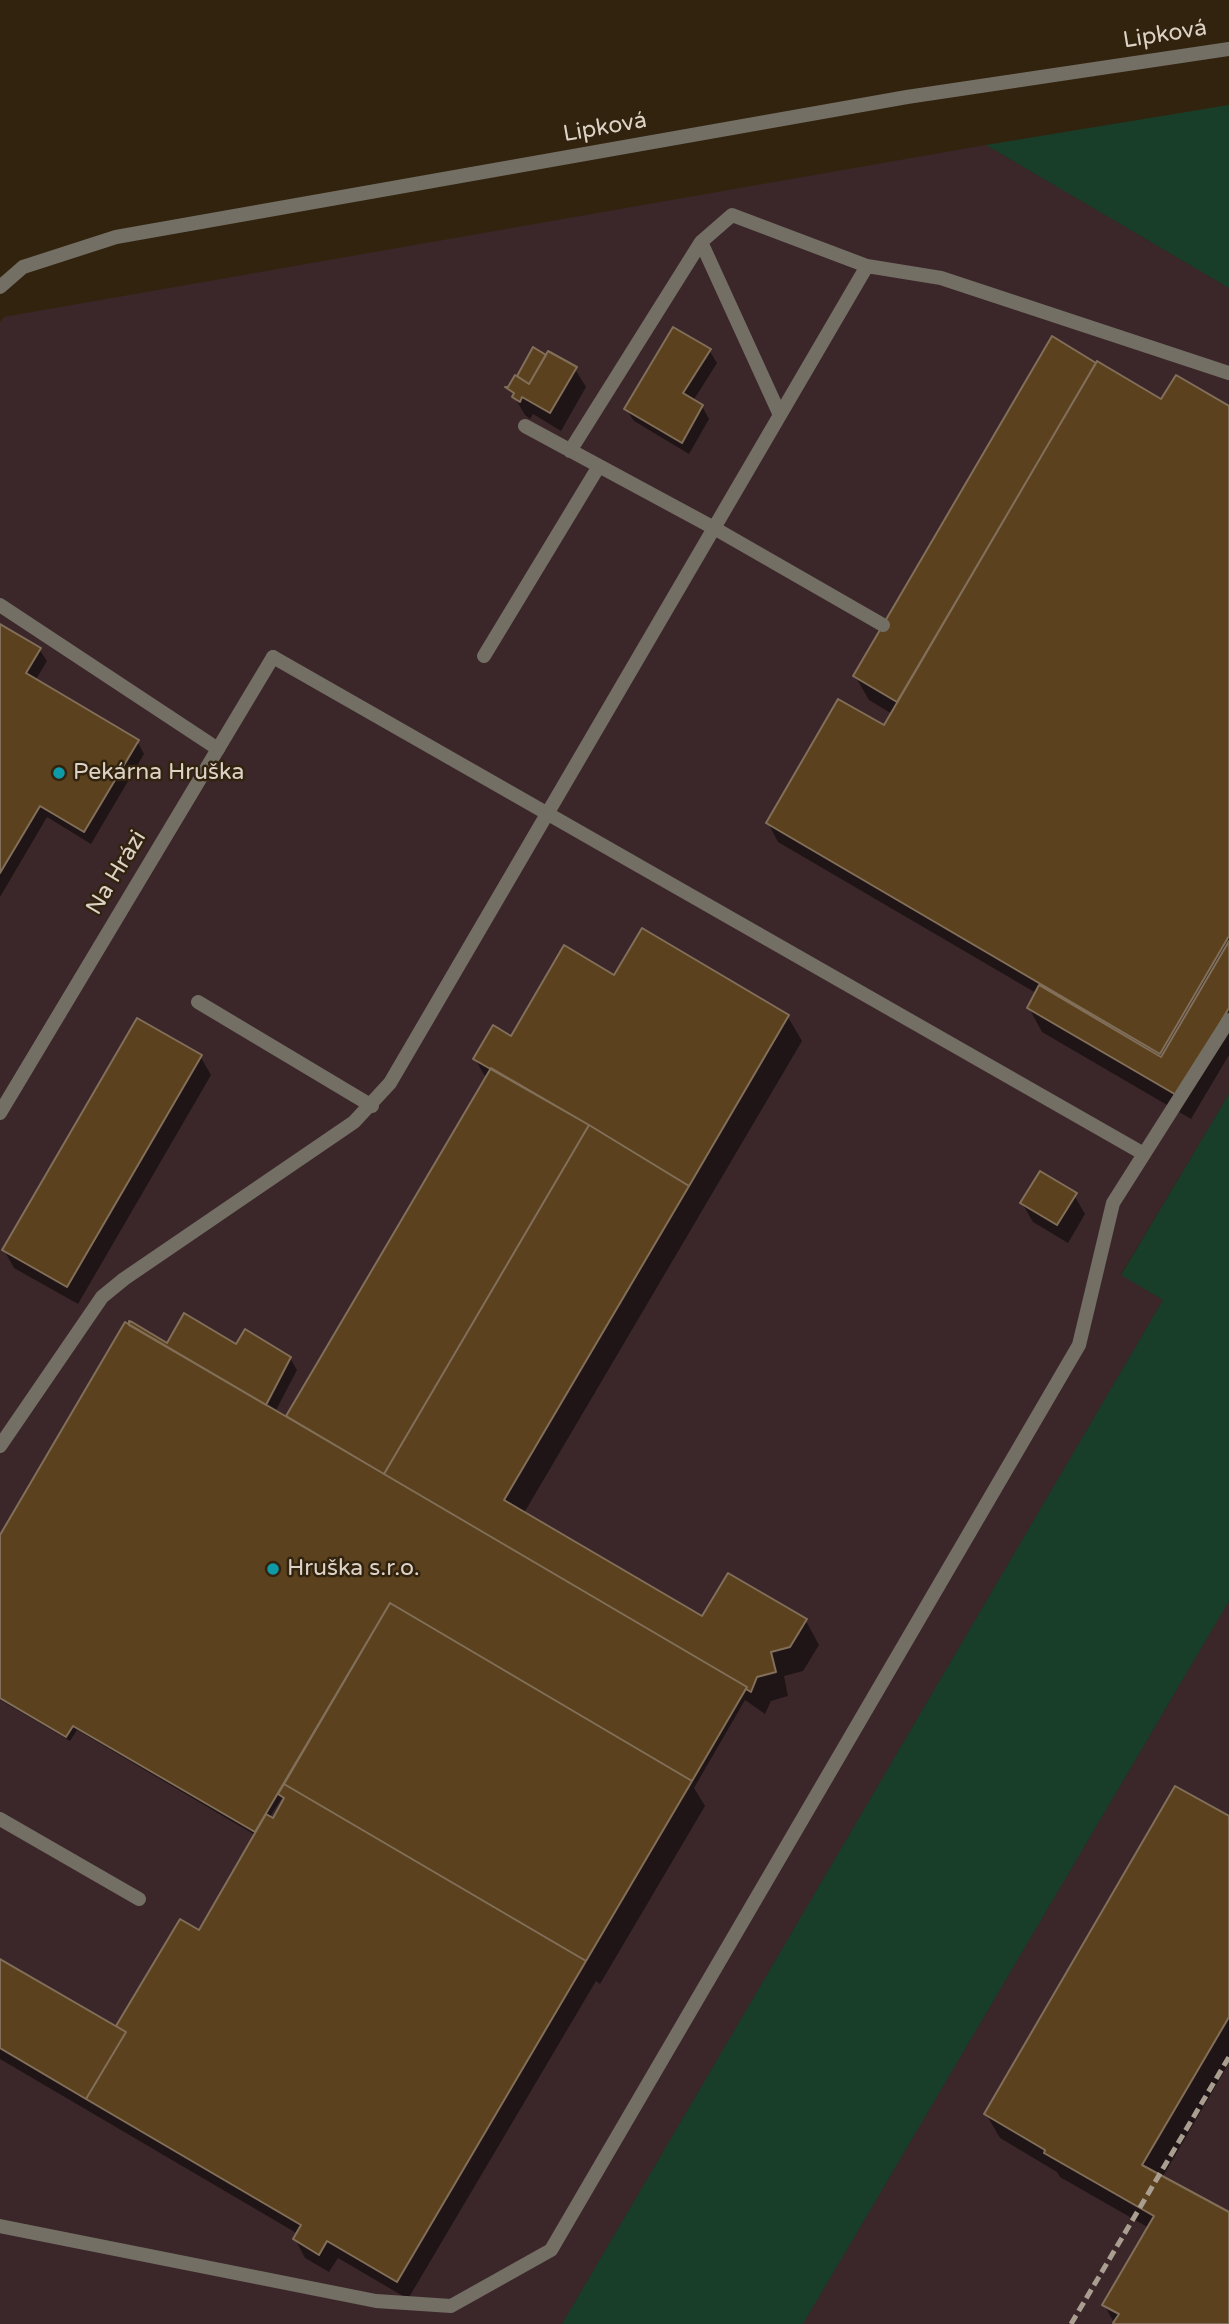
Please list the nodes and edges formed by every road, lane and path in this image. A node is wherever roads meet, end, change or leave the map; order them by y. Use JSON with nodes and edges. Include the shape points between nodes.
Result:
{"nodes":[{"id":1,"x":1229,"y":49,"type":"edge"},
{"id":2,"x":701,"y":242,"type":"junction"},
{"id":3,"x":867,"y":266,"type":"junction"},
{"id":4,"x":0,"y":287,"type":"edge"},
{"id":5,"x":1229,"y":373,"type":"edge"},
{"id":6,"x":780,"y":415,"type":"junction"},
{"id":7,"x":526,"y":426,"type":"dead end"},
{"id":8,"x":570,"y":451,"type":"junction"},
{"id":9,"x":598,"y":466,"type":"junction"},
{"id":10,"x":714,"y":528,"type":"junction"},
{"id":11,"x":0,"y":605,"type":"edge"},
{"id":12,"x":883,"y":625,"type":"dead end"},
{"id":13,"x":484,"y":656,"type":"dead end"},
{"id":14,"x":218,"y":749,"type":"junction"},
{"id":15,"x":547,"y":813,"type":"junction"},
{"id":16,"x":198,"y":1002,"type":"dead end"},
{"id":17,"x":1229,"y":1020,"type":"edge"},
{"id":18,"x":372,"y":1106,"type":"junction"},
{"id":19,"x":0,"y":1113,"type":"edge"},
{"id":20,"x":1144,"y":1154,"type":"junction"},
{"id":21,"x":0,"y":1446,"type":"edge"},
{"id":22,"x":0,"y":1819,"type":"edge"},
{"id":23,"x":139,"y":1899,"type":"dead end"},
{"id":24,"x":0,"y":2226,"type":"edge"}],
"edges":[{"from":1,"to":4,"type":"street","name":"Lipková","via":[[894,100],[116,237],[23,267]]},
{"from":2,"to":3,"type":"street","via":[[732,215]]},
{"from":2,"to":6,"type":"street"},
{"from":2,"to":8,"type":"street"},
{"from":3,"to":5,"type":"street","via":[[941,278]]},
{"from":3,"to":6,"type":"street"},
{"from":6,"to":10,"type":"street"},
{"from":7,"to":8,"type":"street"},
{"from":8,"to":9,"type":"street"},
{"from":9,"to":10,"type":"street"},
{"from":9,"to":13,"type":"street"},
{"from":10,"to":12,"type":"street"},
{"from":10,"to":15,"type":"street"},
{"from":11,"to":14,"type":"street"},
{"from":14,"to":15,"type":"street","name":"Na Hrázi","via":[[273,657]]},
{"from":14,"to":19,"type":"street","name":"Na Hrázi"},
{"from":15,"to":18,"type":"street","via":[[390,1083]]},
{"from":15,"to":20,"type":"street"},
{"from":16,"to":18,"type":"street"},
{"from":17,"to":20,"type":"street"},
{"from":18,"to":21,"type":"street","via":[[102,1297]]},
{"from":20,"to":24,"type":"street","via":[[1112,1203],[1079,1345],[551,2250],[451,2306],[376,2301]]},
{"from":22,"to":23,"type":"street"}]}
